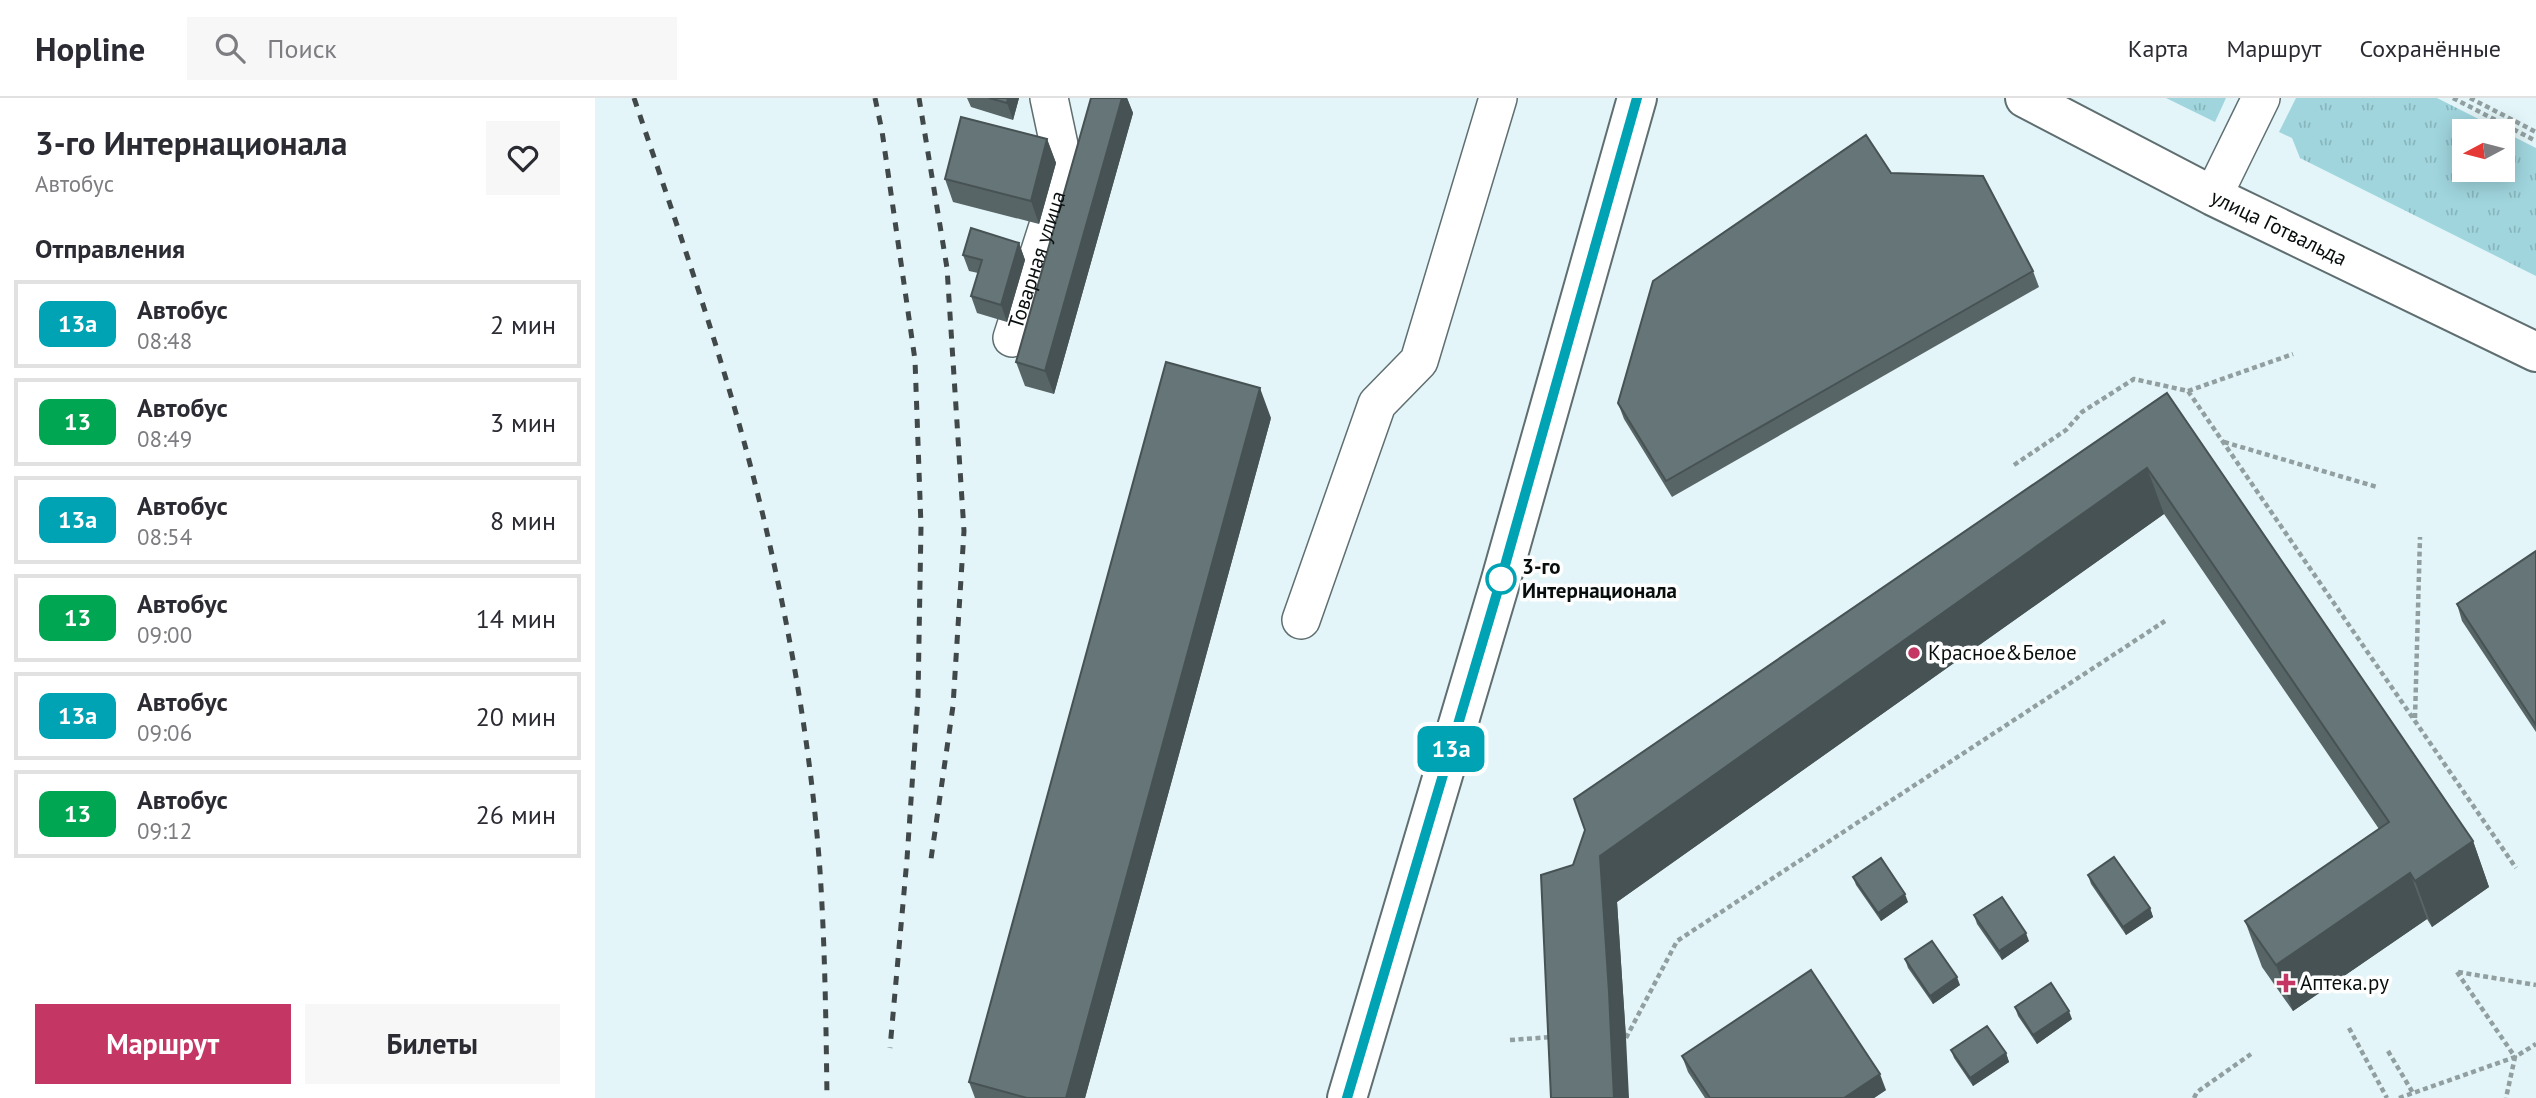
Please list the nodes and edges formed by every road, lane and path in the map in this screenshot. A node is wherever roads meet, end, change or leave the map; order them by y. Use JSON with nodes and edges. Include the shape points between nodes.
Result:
{"nodes":[{"id":1,"x":1049,"y":98,"type":"edge"},
{"id":2,"x":1498,"y":98,"type":"edge"},
{"id":3,"x":1637,"y":98,"type":"edge"},
{"id":4,"x":2025,"y":98,"type":"edge"},
{"id":5,"x":2261,"y":98,"type":"edge"},
{"id":6,"x":2453,"y":98,"type":"edge"},
{"id":7,"x":2470,"y":98,"type":"edge"},
{"id":8,"x":2536,"y":132,"type":"edge"},
{"id":9,"x":2536,"y":141,"type":"edge"},
{"id":10,"x":2213,"y":196,"type":"junction"},
{"id":11,"x":1012,"y":338,"type":"dead end"},
{"id":12,"x":2536,"y":352,"type":"edge"},
{"id":13,"x":2293,"y":354,"type":"dead end"},
{"id":14,"x":2187,"y":391,"type":"junction"},
{"id":15,"x":2223,"y":442,"type":"junction"},
{"id":16,"x":2014,"y":465,"type":"dead end"},
{"id":17,"x":2378,"y":487,"type":"dead end"},
{"id":18,"x":2420,"y":537,"type":"dead end"},
{"id":19,"x":1301,"y":620,"type":"dead end"},
{"id":20,"x":2165,"y":621,"type":"dead end"},
{"id":21,"x":2415,"y":719,"type":"junction"},
{"id":22,"x":2516,"y":868,"type":"dead end"},
{"id":23,"x":2536,"y":985,"type":"edge"},
{"id":24,"x":2349,"y":1028,"type":"dead end"},
{"id":25,"x":1564,"y":1036,"type":"edge"},
{"id":26,"x":1626,"y":1038,"type":"dead end"},
{"id":27,"x":1510,"y":1040,"type":"dead end"},
{"id":28,"x":2536,"y":1044,"type":"edge"},
{"id":29,"x":2527,"y":1049,"type":"junction"},
{"id":30,"x":2388,"y":1051,"type":"dead end"},
{"id":31,"x":2251,"y":1054,"type":"dead end"},
{"id":32,"x":2536,"y":1054,"type":"edge"},
{"id":33,"x":2515,"y":1057,"type":"junction"},
{"id":34,"x":2413,"y":1093,"type":"junction"},
{"id":35,"x":1347,"y":1098,"type":"edge"},
{"id":36,"x":2194,"y":1098,"type":"edge"},
{"id":37,"x":2386,"y":1098,"type":"edge"},
{"id":38,"x":2399,"y":1098,"type":"edge"},
{"id":39,"x":2506,"y":1098,"type":"edge"}],
"edges":[{"from":1,"to":11,"type":"lane","name":"Товарная улица","via":[[1065,173]]},
{"from":2,"to":19,"type":"lane","via":[[1419,361],[1377,404]]},
{"from":3,"to":35,"type":"main road"},
{"from":4,"to":10,"type":"main road","name":"улица Готвальда"},
{"from":5,"to":10,"type":"lane"},
{"from":6,"to":9,"type":"path"},
{"from":7,"to":8,"type":"path"},
{"from":10,"to":12,"type":"main road","name":"улица Готвальда"},
{"from":13,"to":14,"type":"path"},
{"from":14,"to":15,"type":"path"},
{"from":14,"to":16,"type":"path","via":[[2134,379]]},
{"from":15,"to":17,"type":"path"},
{"from":15,"to":21,"type":"path"},
{"from":18,"to":21,"type":"path"},
{"from":20,"to":26,"type":"path","via":[[1677,941]]},
{"from":21,"to":22,"type":"path"},
{"from":23,"to":33,"type":"path","via":[[2457,972]]},
{"from":24,"to":37,"type":"path"},
{"from":25,"to":27,"type":"path"},
{"from":28,"to":29,"type":"path"},
{"from":29,"to":32,"type":"path"},
{"from":29,"to":33,"type":"path"},
{"from":30,"to":34,"type":"path"},
{"from":31,"to":36,"type":"path","via":[[2197,1091]]},
{"from":33,"to":34,"type":"path"},
{"from":33,"to":39,"type":"path"},
{"from":34,"to":38,"type":"path"}]}
